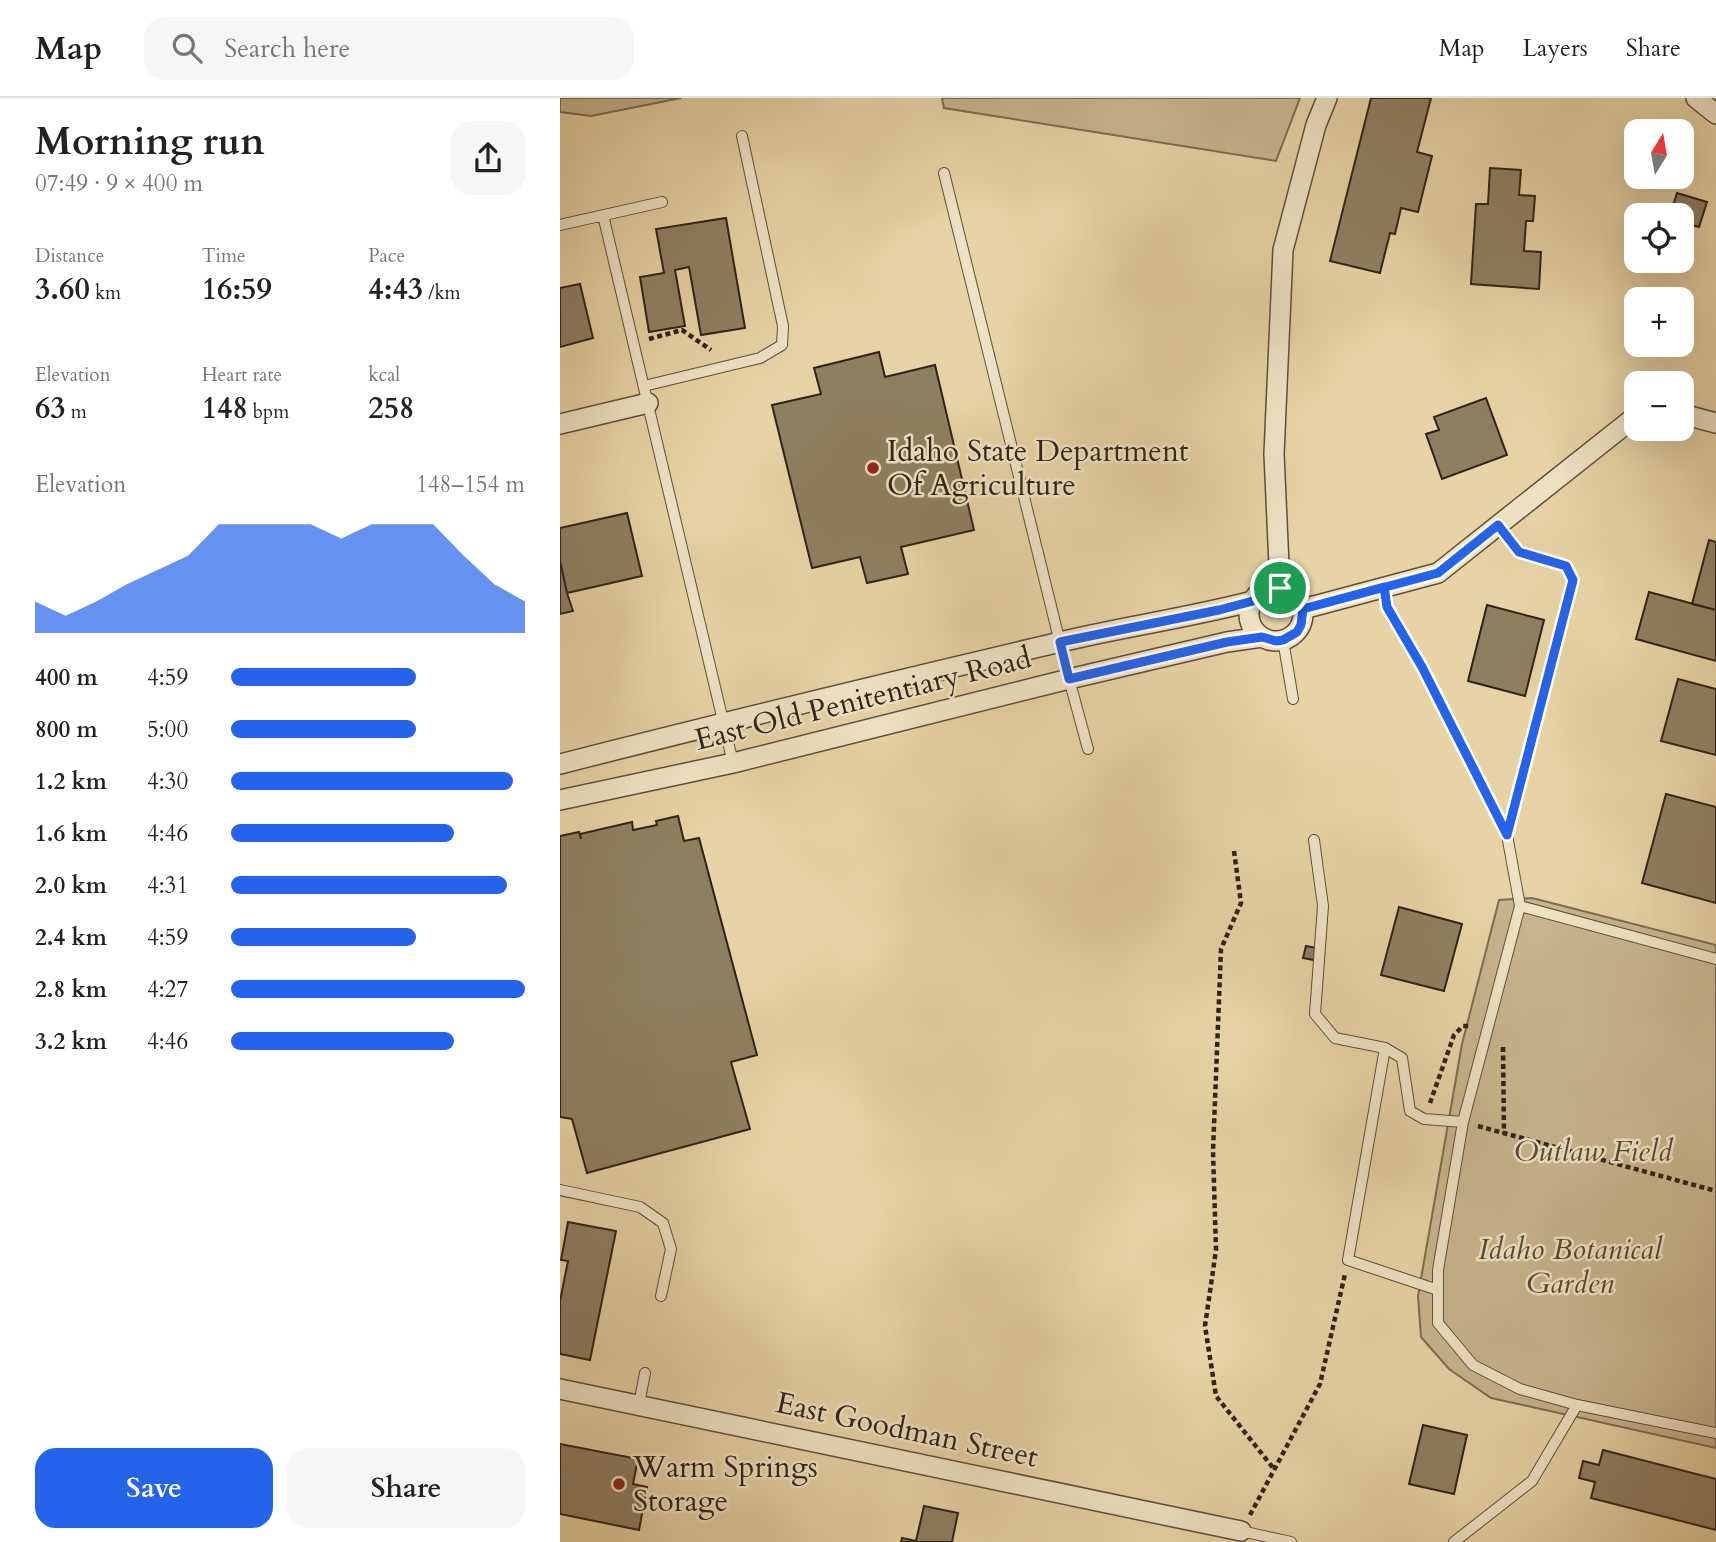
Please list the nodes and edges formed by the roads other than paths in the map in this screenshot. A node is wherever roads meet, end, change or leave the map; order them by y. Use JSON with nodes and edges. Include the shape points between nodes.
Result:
{"nodes":[{"id":1,"x":1327,"y":98,"type":"edge"},
{"id":2,"x":1696,"y":98,"type":"edge"},
{"id":3,"x":1716,"y":114,"type":"edge"},
{"id":4,"x":742,"y":136,"type":"dead end"},
{"id":5,"x":944,"y":173,"type":"dead end"},
{"id":6,"x":662,"y":202,"type":"dead end"},
{"id":7,"x":603,"y":215,"type":"junction"},
{"id":8,"x":560,"y":225,"type":"edge"},
{"id":9,"x":646,"y":395,"type":"junction"},
{"id":10,"x":1694,"y":417,"type":"edge"},
{"id":11,"x":1716,"y":423,"type":"edge"},
{"id":12,"x":560,"y":424,"type":"edge"},
{"id":13,"x":1624,"y":425,"type":"edge"},
{"id":14,"x":1498,"y":525,"type":"junction"},
{"id":15,"x":1384,"y":587,"type":"junction"},
{"id":16,"x":1280,"y":588,"type":"junction"},
{"id":17,"x":1253,"y":601,"type":"junction"},
{"id":18,"x":1303,"y":609,"type":"junction"},
{"id":19,"x":1262,"y":637,"type":"junction"},
{"id":20,"x":1283,"y":640,"type":"junction"},
{"id":21,"x":1060,"y":642,"type":"junction"},
{"id":22,"x":1069,"y":679,"type":"junction"},
{"id":23,"x":1293,"y":699,"type":"dead end"},
{"id":24,"x":723,"y":722,"type":"junction"},
{"id":25,"x":1088,"y":749,"type":"dead end"},
{"id":26,"x":560,"y":764,"type":"edge"},
{"id":27,"x":733,"y":764,"type":"junction"},
{"id":28,"x":560,"y":800,"type":"edge"},
{"id":29,"x":1507,"y":835,"type":"junction"},
{"id":30,"x":1314,"y":840,"type":"dead end"},
{"id":31,"x":1520,"y":906,"type":"junction"},
{"id":32,"x":1716,"y":959,"type":"edge"},
{"id":33,"x":1385,"y":1048,"type":"junction"},
{"id":34,"x":1463,"y":1122,"type":"junction"},
{"id":35,"x":560,"y":1190,"type":"edge"},
{"id":36,"x":1438,"y":1290,"type":"junction"},
{"id":37,"x":661,"y":1296,"type":"dead end"},
{"id":38,"x":645,"y":1373,"type":"dead end"},
{"id":39,"x":560,"y":1389,"type":"edge"},
{"id":40,"x":639,"y":1404,"type":"junction"},
{"id":41,"x":1577,"y":1405,"type":"junction"},
{"id":42,"x":1716,"y":1433,"type":"edge"},
{"id":43,"x":1241,"y":1531,"type":"joint"},
{"id":44,"x":1291,"y":1542,"type":"edge"},
{"id":45,"x":1454,"y":1542,"type":"edge"}],
"edges":[{"from":1,"to":16,"type":"street","via":[[1283,250],[1274,454]]},
{"from":2,"to":3,"type":"street"},
{"from":4,"to":9,"type":"lane","via":[[783,326],[782,345],[760,358]]},
{"from":5,"to":21,"type":"lane"},
{"from":6,"to":7,"type":"lane"},
{"from":7,"to":8,"type":"lane"},
{"from":7,"to":9,"type":"lane"},
{"from":9,"to":12,"type":"street"},
{"from":9,"to":24,"type":"lane"},
{"from":10,"to":11,"type":"street"},
{"from":13,"to":14,"type":"street"},
{"from":14,"to":15,"type":"street","via":[[1438,573]]},
{"from":14,"to":29,"type":"lane","via":[[1519,552],[1566,566],[1573,580]]},
{"from":15,"to":18,"type":"street"},
{"from":15,"to":29,"type":"lane","via":[[1387,607]]},
{"from":16,"to":17,"type":"street","via":[[1264,591]]},
{"from":16,"to":18,"type":"street","via":[[1295,595]]},
{"from":17,"to":19,"type":"street","via":[[1250,617]]},
{"from":17,"to":21,"type":"street","name":"East Old Penitentiary Road"},
{"from":18,"to":20,"type":"street","via":[[1297,632]]},
{"from":19,"to":20,"type":"street"},
{"from":19,"to":22,"type":"street","name":"East Old Penitentiary Road"},
{"from":20,"to":23,"type":"lane"},
{"from":21,"to":22,"type":"lane"},
{"from":21,"to":24,"type":"street","name":"East Old Penitentiary Road"},
{"from":22,"to":25,"type":"lane"},
{"from":22,"to":27,"type":"street","name":"East Old Penitentiary Road"},
{"from":24,"to":26,"type":"street","name":"East Old Penitentiary Road"},
{"from":24,"to":27,"type":"lane"},
{"from":27,"to":28,"type":"street","name":"East Old Penitentiary Road"},
{"from":29,"to":31,"type":"lane"},
{"from":30,"to":33,"type":"lane","via":[[1323,906],[1315,1014],[1335,1038]]},
{"from":31,"to":32,"type":"lane"},
{"from":31,"to":34,"type":"lane"},
{"from":33,"to":34,"type":"lane","via":[[1402,1058],[1410,1111],[1424,1119]]},
{"from":33,"to":36,"type":"lane","via":[[1348,1260]]},
{"from":34,"to":36,"type":"lane"},
{"from":35,"to":37,"type":"lane","via":[[640,1207],[663,1223],[671,1250]]},
{"from":36,"to":41,"type":"lane","via":[[1438,1323],[1474,1365],[1520,1389]]},
{"from":38,"to":40,"type":"lane"},
{"from":39,"to":40,"type":"street","name":"East Goodman Street"},
{"from":40,"to":43,"type":"street","name":"East Goodman Street"},
{"from":41,"to":42,"type":"lane"},
{"from":41,"to":45,"type":"lane","via":[[1532,1481]]},
{"from":43,"to":44,"type":"lane"}]}
